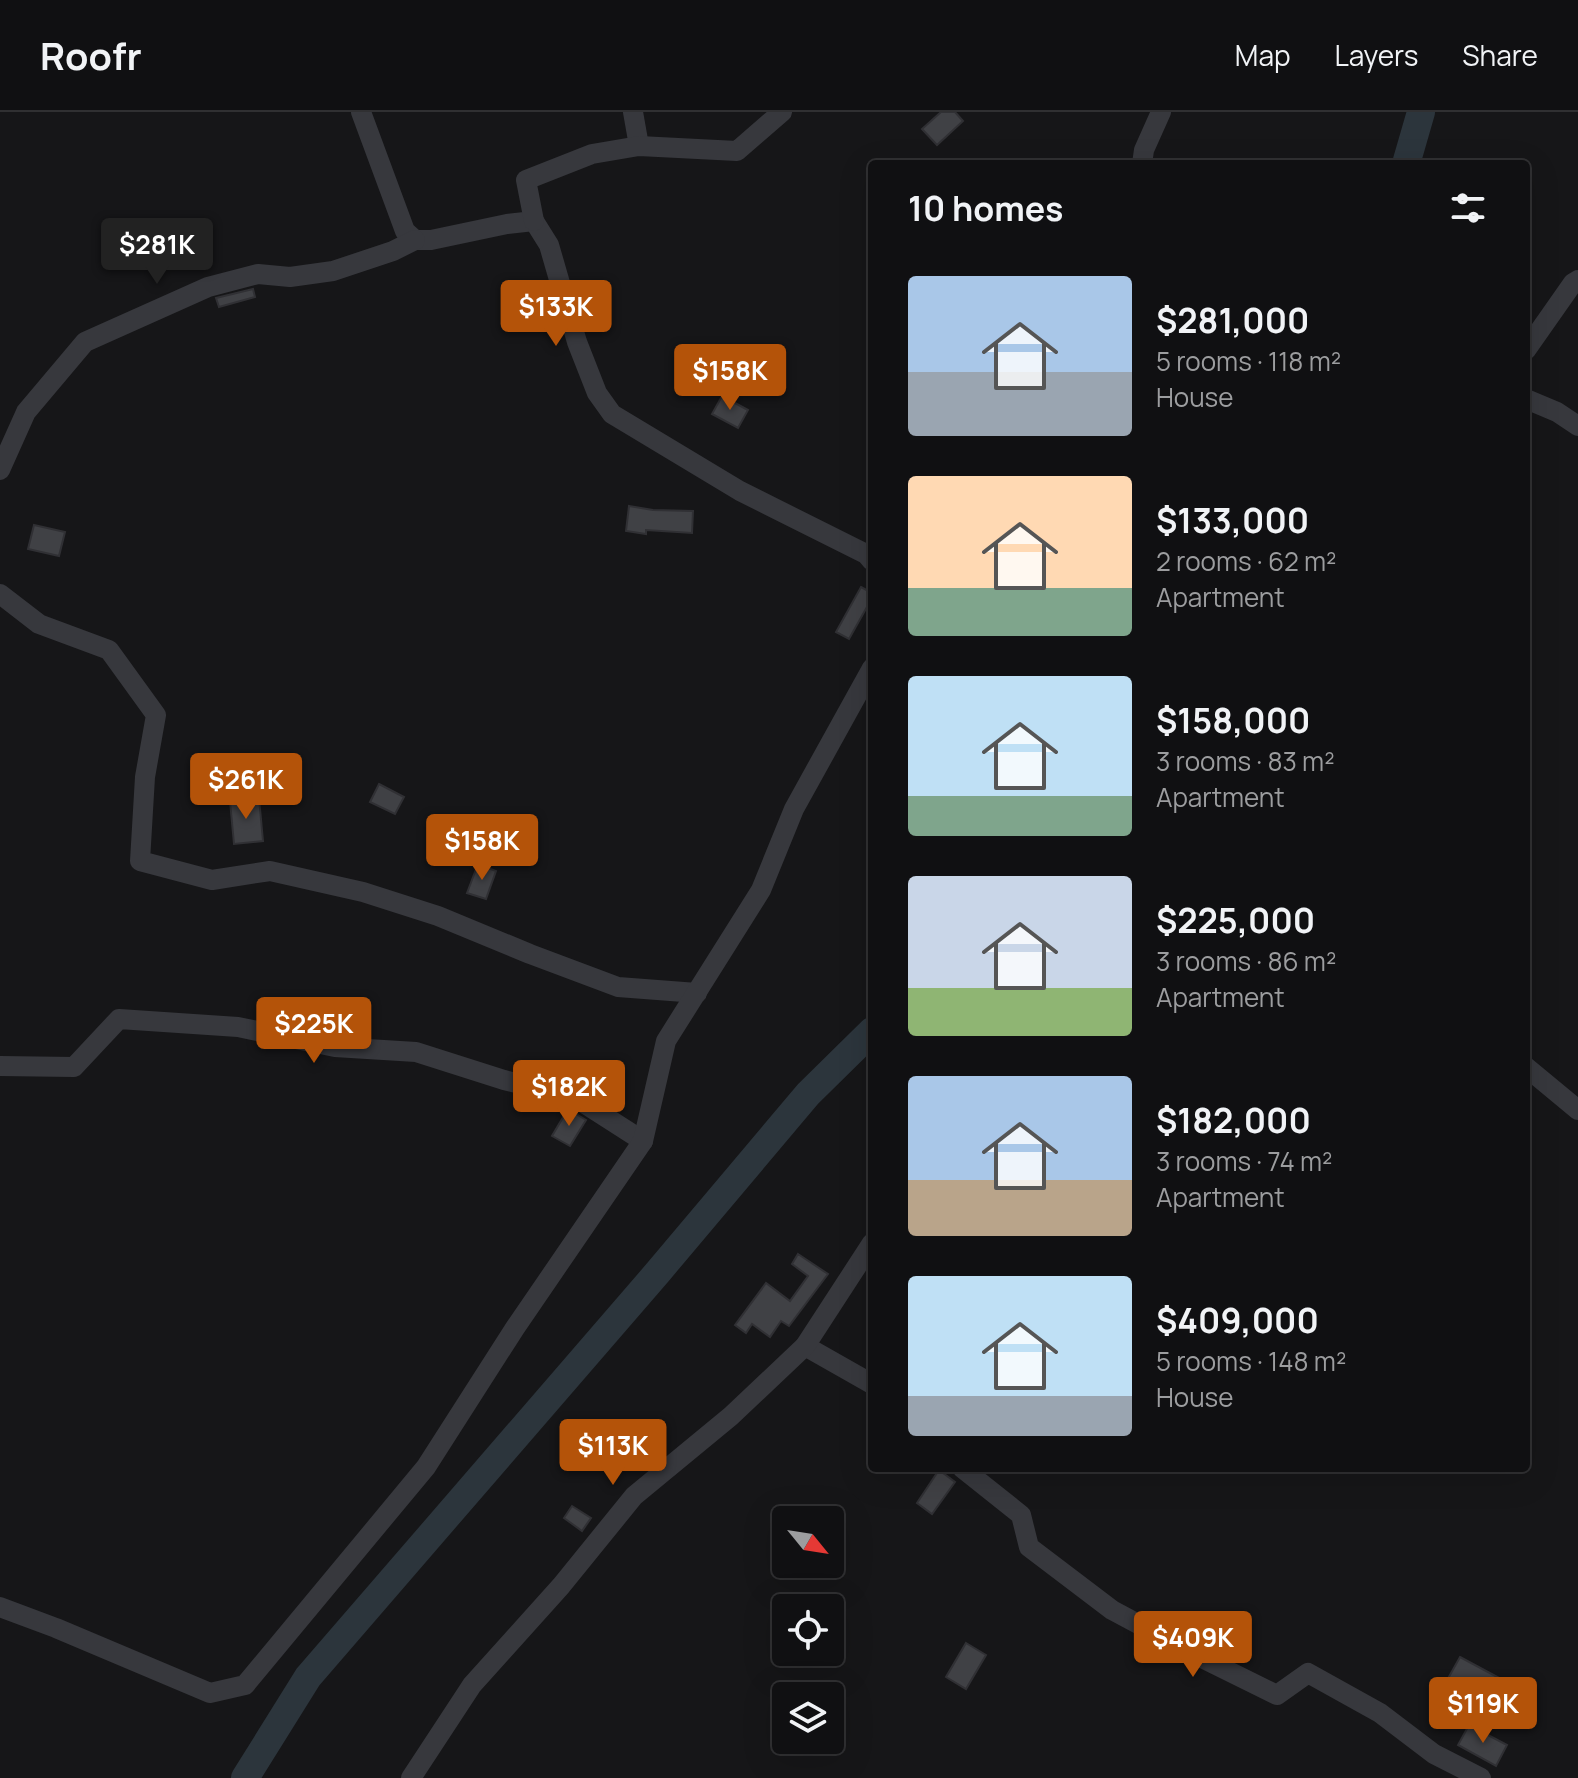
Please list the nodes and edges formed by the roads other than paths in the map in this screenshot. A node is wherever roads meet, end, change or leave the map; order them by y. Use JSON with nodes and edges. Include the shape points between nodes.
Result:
{"nodes":[{"id":1,"x":361,"y":112,"type":"edge"},
{"id":2,"x":633,"y":112,"type":"edge"},
{"id":3,"x":782,"y":112,"type":"edge"},
{"id":4,"x":1161,"y":112,"type":"edge"},
{"id":5,"x":639,"y":146,"type":"junction"},
{"id":6,"x":1143,"y":160,"type":"edge"},
{"id":7,"x":534,"y":221,"type":"junction"},
{"id":8,"x":415,"y":240,"type":"junction"},
{"id":9,"x":1578,"y":280,"type":"edge"},
{"id":10,"x":1530,"y":344,"type":"edge"},
{"id":11,"x":1530,"y":401,"type":"edge"},
{"id":12,"x":1578,"y":426,"type":"edge"},
{"id":13,"x":0,"y":470,"type":"edge"},
{"id":14,"x":868,"y":556,"type":"edge"},
{"id":15,"x":0,"y":594,"type":"edge"},
{"id":16,"x":868,"y":675,"type":"edge"},
{"id":17,"x":697,"y":993,"type":"junction"},
{"id":18,"x":0,"y":1066,"type":"edge"},
{"id":19,"x":1530,"y":1070,"type":"edge"},
{"id":20,"x":1578,"y":1110,"type":"edge"},
{"id":21,"x":643,"y":1141,"type":"junction"},
{"id":22,"x":868,"y":1249,"type":"edge"},
{"id":23,"x":805,"y":1346,"type":"junction"},
{"id":24,"x":868,"y":1382,"type":"edge"},
{"id":25,"x":967,"y":1472,"type":"edge"},
{"id":26,"x":0,"y":1607,"type":"edge"},
{"id":27,"x":411,"y":1778,"type":"edge"},
{"id":28,"x":1481,"y":1778,"type":"edge"}],
"edges":[{"from":1,"to":8,"type":"street","via":[[405,231]]},
{"from":2,"to":5,"type":"street"},
{"from":3,"to":5,"type":"street","via":[[737,151]]},
{"from":4,"to":6,"type":"street"},
{"from":5,"to":7,"type":"street","via":[[592,154],[526,180]]},
{"from":7,"to":8,"type":"street"},
{"from":7,"to":14,"type":"street","via":[[549,245],[597,393],[612,414],[740,491]]},
{"from":8,"to":13,"type":"street","via":[[333,271],[290,277],[258,274],[208,287],[85,342],[26,412]]},
{"from":9,"to":10,"type":"street"},
{"from":11,"to":12,"type":"street"},
{"from":15,"to":17,"type":"street","via":[[39,624],[109,650],[156,715],[145,777],[140,861],[212,880],[270,871],[363,892],[618,987]]},
{"from":16,"to":17,"type":"street","via":[[794,809],[761,890]]},
{"from":17,"to":21,"type":"street","via":[[666,1041]]},
{"from":18,"to":21,"type":"street","via":[[74,1067],[119,1019],[238,1027],[335,1047],[416,1052],[576,1098]]},
{"from":19,"to":20,"type":"street"},
{"from":21,"to":26,"type":"street","via":[[426,1467],[245,1685],[210,1693]]},
{"from":22,"to":23,"type":"street"},
{"from":23,"to":24,"type":"street"},
{"from":23,"to":27,"type":"street","via":[[634,1496],[472,1685]]},
{"from":25,"to":28,"type":"street","via":[[1021,1515],[1029,1547],[1112,1610],[1277,1695],[1308,1673]]}]}
